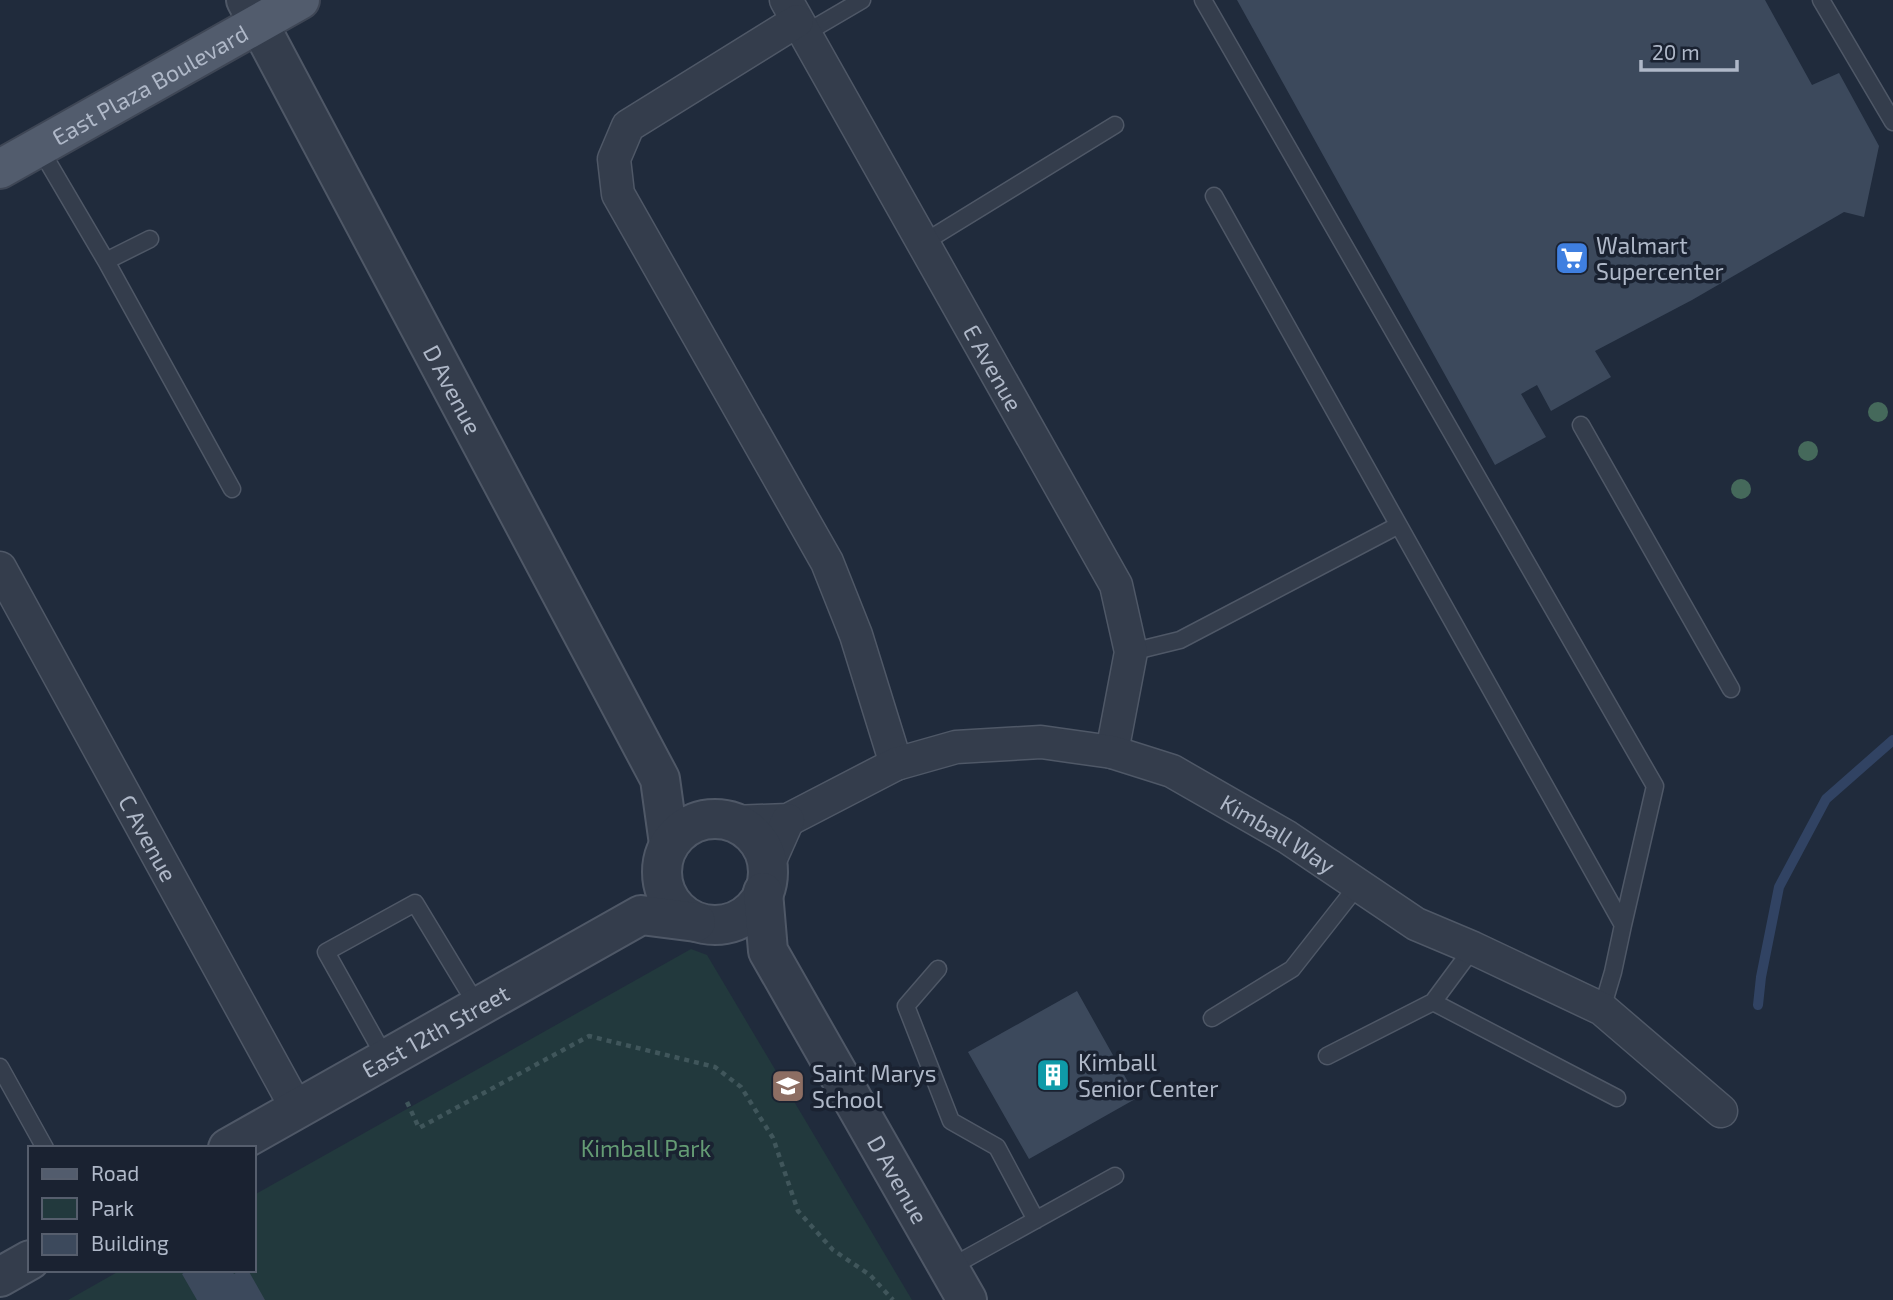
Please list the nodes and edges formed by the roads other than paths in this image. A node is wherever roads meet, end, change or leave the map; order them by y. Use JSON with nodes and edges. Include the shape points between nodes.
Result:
{"nodes":[{"id":1,"x":300,"y":0,"type":"edge"},
{"id":2,"x":862,"y":0,"type":"edge"},
{"id":3,"x":1203,"y":0,"type":"edge"},
{"id":4,"x":1821,"y":0,"type":"edge"},
{"id":5,"x":253,"y":12,"type":"edge"},
{"id":6,"x":796,"y":18,"type":"edge"},
{"id":7,"x":1893,"y":122,"type":"edge"},
{"id":8,"x":1115,"y":125,"type":"dead end"},
{"id":9,"x":39,"y":147,"type":"junction"},
{"id":10,"x":0,"y":169,"type":"edge"},
{"id":11,"x":1214,"y":196,"type":"dead end"},
{"id":12,"x":150,"y":239,"type":"dead end"},
{"id":13,"x":923,"y":243,"type":"junction"},
{"id":14,"x":106,"y":261,"type":"junction"},
{"id":15,"x":1581,"y":425,"type":"dead end"},
{"id":16,"x":232,"y":489,"type":"dead end"},
{"id":17,"x":1397,"y":526,"type":"junction"},
{"id":18,"x":0,"y":568,"type":"edge"},
{"id":19,"x":1131,"y":652,"type":"junction"},
{"id":20,"x":1731,"y":689,"type":"dead end"},
{"id":21,"x":1112,"y":752,"type":"junction"},
{"id":22,"x":896,"y":764,"type":"junction"},
{"id":23,"x":660,"y":779,"type":"junction"},
{"id":24,"x":783,"y":820,"type":"junction"},
{"id":25,"x":723,"y":821,"type":"junction"},
{"id":26,"x":665,"y":855,"type":"junction"},
{"id":27,"x":765,"y":879,"type":"junction"},
{"id":28,"x":1358,"y":885,"type":"junction"},
{"id":29,"x":646,"y":915,"type":"junction"},
{"id":30,"x":705,"y":923,"type":"junction"},
{"id":31,"x":1623,"y":925,"type":"junction"},
{"id":32,"x":1473,"y":948,"type":"junction"},
{"id":33,"x":768,"y":951,"type":"junction"},
{"id":34,"x":938,"y":969,"type":"dead end"},
{"id":35,"x":1433,"y":1002,"type":"junction"},
{"id":36,"x":478,"y":1007,"type":"junction"},
{"id":37,"x":1602,"y":1009,"type":"junction"},
{"id":38,"x":1212,"y":1018,"type":"dead end"},
{"id":39,"x":1327,"y":1056,"type":"dead end"},
{"id":40,"x":386,"y":1059,"type":"junction"},
{"id":41,"x":0,"y":1067,"type":"edge"},
{"id":42,"x":1618,"y":1098,"type":"dead end"},
{"id":43,"x":297,"y":1109,"type":"junction"},
{"id":44,"x":1721,"y":1111,"type":"dead end"},
{"id":45,"x":44,"y":1146,"type":"edge"},
{"id":46,"x":232,"y":1146,"type":"edge"},
{"id":47,"x":1115,"y":1177,"type":"dead end"},
{"id":48,"x":1036,"y":1220,"type":"junction"},
{"id":49,"x":28,"y":1261,"type":"edge"},
{"id":50,"x":0,"y":1277,"type":"edge"},
{"id":51,"x":958,"y":1284,"type":"edge"}],
"edges":[{"from":1,"to":5,"type":"main road","name":"East Plaza Boulevard"},
{"from":2,"to":6,"type":"lane"},
{"from":3,"to":31,"type":"lane","via":[[1655,786]]},
{"from":4,"to":7,"type":"lane"},
{"from":5,"to":9,"type":"main road","name":"East Plaza Boulevard"},
{"from":5,"to":23,"type":"street","name":"D Avenue"},
{"from":6,"to":13,"type":"street","name":"E Avenue"},
{"from":6,"to":22,"type":"street","via":[[628,126],[614,159],[618,194],[827,562],[856,635]]},
{"from":8,"to":13,"type":"lane"},
{"from":9,"to":10,"type":"main road","name":"East Plaza Boulevard"},
{"from":9,"to":14,"type":"lane"},
{"from":11,"to":17,"type":"lane"},
{"from":12,"to":14,"type":"lane"},
{"from":13,"to":19,"type":"street","name":"E Avenue","via":[[1116,585]]},
{"from":14,"to":16,"type":"lane"},
{"from":15,"to":20,"type":"lane"},
{"from":17,"to":19,"type":"lane","via":[[1180,640]]},
{"from":17,"to":31,"type":"lane"},
{"from":18,"to":43,"type":"street","name":"C Avenue"},
{"from":19,"to":21,"type":"street","name":"E Avenue"},
{"from":21,"to":22,"type":"street","name":"Kimball Way","via":[[1041,742],[956,747]]},
{"from":21,"to":28,"type":"street","name":"Kimball Way","via":[[1172,771],[1287,837]]},
{"from":22,"to":24,"type":"street","name":"Kimball Way"},
{"from":23,"to":25,"type":"street","name":"D Avenue"},
{"from":23,"to":26,"type":"street","name":"D Avenue"},
{"from":24,"to":25,"type":"street","name":"Kimball Way"},
{"from":24,"to":27,"type":"street"},
{"from":25,"to":26,"type":"street","via":[[706,819],[689,825],[676,835]]},
{"from":25,"to":27,"type":"street","via":[[739,824],[753,834],[763,848]]},
{"from":26,"to":29,"type":"street"},
{"from":26,"to":30,"type":"street","via":[[662,882],[669,899],[681,913]]},
{"from":27,"to":30,"type":"street","via":[[760,900],[748,913],[732,922]]},
{"from":27,"to":33,"type":"street","name":"D Avenue"},
{"from":28,"to":32,"type":"street","name":"Kimball Way","via":[[1416,924]]},
{"from":28,"to":38,"type":"lane","via":[[1292,969]]},
{"from":29,"to":30,"type":"street"},
{"from":29,"to":36,"type":"street","name":"East 12th Street"},
{"from":30,"to":33,"type":"street"},
{"from":31,"to":37,"type":"lane"},
{"from":32,"to":35,"type":"lane"},
{"from":32,"to":37,"type":"street","name":"Kimball Way"},
{"from":33,"to":51,"type":"street","name":"D Avenue"},
{"from":34,"to":48,"type":"lane","via":[[906,1006],[951,1121],[997,1147]]},
{"from":35,"to":39,"type":"lane"},
{"from":35,"to":42,"type":"lane"},
{"from":36,"to":40,"type":"street","name":"East 12th Street"},
{"from":36,"to":40,"type":"lane","via":[[415,902],[327,952]]},
{"from":37,"to":44,"type":"street","name":"Kimball Way"},
{"from":40,"to":43,"type":"street","name":"East 12th Street"},
{"from":41,"to":45,"type":"lane"},
{"from":43,"to":46,"type":"street","name":"East 12th Street"},
{"from":47,"to":48,"type":"lane"},
{"from":48,"to":51,"type":"lane"},
{"from":49,"to":50,"type":"street"}]}
